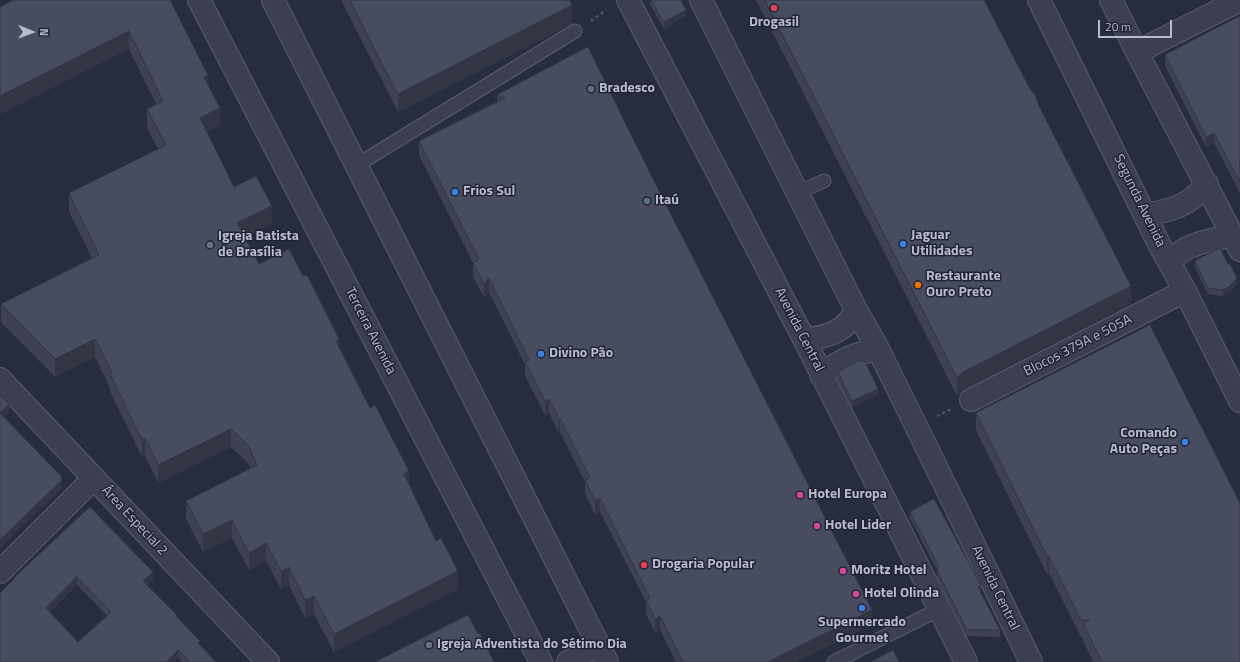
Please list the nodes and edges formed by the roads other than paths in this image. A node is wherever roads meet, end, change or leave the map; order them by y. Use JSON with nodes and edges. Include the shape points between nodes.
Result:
{"nodes":[{"id":1,"x":198,"y":0,"type":"edge"},
{"id":2,"x":273,"y":0,"type":"edge"},
{"id":3,"x":628,"y":0,"type":"edge"},
{"id":4,"x":701,"y":0,"type":"edge"},
{"id":5,"x":1039,"y":0,"type":"edge"},
{"id":6,"x":1111,"y":0,"type":"edge"},
{"id":7,"x":1240,"y":0,"type":"edge"},
{"id":8,"x":575,"y":31,"type":"road end"},
{"id":9,"x":1137,"y":52,"type":"junction"},
{"id":10,"x":357,"y":165,"type":"junction"},
{"id":11,"x":824,"y":181,"type":"dead end"},
{"id":12,"x":1206,"y":184,"type":"junction"},
{"id":13,"x":798,"y":193,"type":"junction"},
{"id":14,"x":1146,"y":215,"type":"junction"},
{"id":15,"x":1238,"y":244,"type":"edge"},
{"id":16,"x":1169,"y":260,"type":"junction"},
{"id":17,"x":1185,"y":291,"type":"junction"},
{"id":18,"x":856,"y":310,"type":"junction"},
{"id":19,"x":804,"y":339,"type":"junction"},
{"id":20,"x":878,"y":349,"type":"junction"},
{"id":21,"x":821,"y":375,"type":"junction"},
{"id":22,"x":0,"y":379,"type":"edge"},
{"id":23,"x":971,"y":400,"type":"road end"},
{"id":24,"x":1240,"y":401,"type":"edge"},
{"id":25,"x":94,"y":478,"type":"junction"},
{"id":26,"x":0,"y":572,"type":"edge"},
{"id":27,"x":940,"y":609,"type":"junction"},
{"id":28,"x":602,"y":653,"type":"edge"},
{"id":29,"x":268,"y":662,"type":"edge"},
{"id":30,"x":542,"y":662,"type":"edge"},
{"id":31,"x":568,"y":662,"type":"edge"},
{"id":32,"x":834,"y":662,"type":"edge"},
{"id":33,"x":966,"y":662,"type":"edge"},
{"id":34,"x":1031,"y":662,"type":"edge"}],
"edges":[{"from":1,"to":30,"type":"street","name":"Terceira Avenida"},
{"from":2,"to":10,"type":"street"},
{"from":3,"to":19,"type":"street","name":"Avenida Central"},
{"from":4,"to":13,"type":"street","name":"Avenida Central"},
{"from":5,"to":14,"type":"street","name":"Segunda Avenida"},
{"from":6,"to":9,"type":"street"},
{"from":7,"to":9,"type":"street"},
{"from":8,"to":10,"type":"lane"},
{"from":9,"to":12,"type":"street"},
{"from":10,"to":28,"type":"street"},
{"from":11,"to":13,"type":"lane"},
{"from":12,"to":14,"type":"street","via":[[1198,195],[1186,203],[1170,211]]},
{"from":12,"to":15,"type":"street"},
{"from":13,"to":18,"type":"street","name":"Avenida Central"},
{"from":14,"to":16,"type":"street","name":"Segunda Avenida"},
{"from":15,"to":16,"type":"street","via":[[1200,243]]},
{"from":16,"to":17,"type":"street","name":"Segunda Avenida"},
{"from":17,"to":23,"type":"street","name":"Blocos 379A e 505A"},
{"from":17,"to":24,"type":"street","name":"Segunda Avenida"},
{"from":18,"to":19,"type":"street","via":[[845,326],[827,336]]},
{"from":18,"to":20,"type":"street","name":"Avenida Central"},
{"from":19,"to":21,"type":"street","name":"Avenida Central"},
{"from":20,"to":21,"type":"street","via":[[842,360]]},
{"from":20,"to":34,"type":"street","name":"Avenida Central"},
{"from":21,"to":27,"type":"street","name":"Avenida Central"},
{"from":22,"to":25,"type":"street","name":"Área Especial 2"},
{"from":25,"to":26,"type":"street"},
{"from":25,"to":29,"type":"street","name":"Área Especial 2"},
{"from":27,"to":32,"type":"lane"},
{"from":27,"to":33,"type":"street","name":"Avenida Central"},
{"from":28,"to":31,"type":"street"}]}
